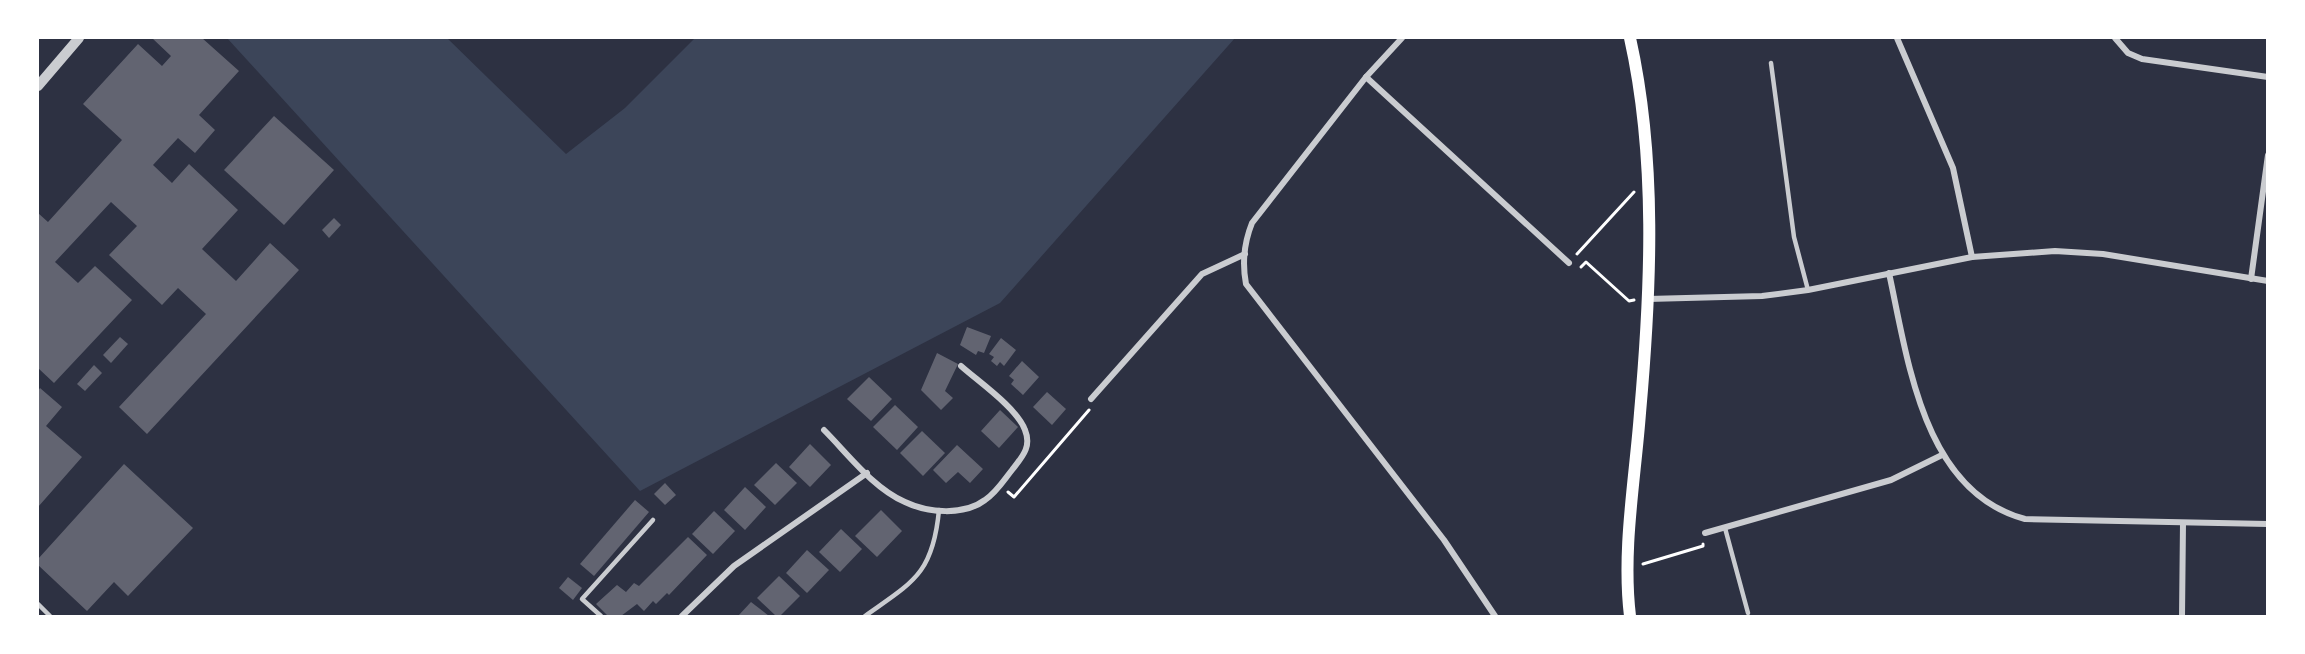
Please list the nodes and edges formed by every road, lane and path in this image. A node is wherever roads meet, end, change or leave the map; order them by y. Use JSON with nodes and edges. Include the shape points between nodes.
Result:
{"nodes":[{"id":1,"x":79,"y":38,"type":"edge"},
{"id":2,"x":1402,"y":38,"type":"edge"},
{"id":3,"x":1630,"y":38,"type":"edge"},
{"id":4,"x":1897,"y":38,"type":"edge"},
{"id":5,"x":2115,"y":38,"type":"edge"},
{"id":6,"x":1771,"y":63,"type":"dead end"},
{"id":7,"x":1366,"y":77,"type":"junction"},
{"id":8,"x":2268,"y":78,"type":"edge"},
{"id":9,"x":38,"y":86,"type":"edge"},
{"id":10,"x":2268,"y":155,"type":"edge"},
{"id":11,"x":1647,"y":178,"type":"junction"},
{"id":12,"x":1245,"y":254,"type":"junction"},
{"id":13,"x":1972,"y":257,"type":"junction"},
{"id":14,"x":1569,"y":263,"type":"junction"},
{"id":15,"x":1889,"y":273,"type":"junction"},
{"id":16,"x":2251,"y":279,"type":"junction"},
{"id":17,"x":2268,"y":281,"type":"edge"},
{"id":18,"x":1808,"y":290,"type":"junction"},
{"id":19,"x":1648,"y":298,"type":"junction"},
{"id":20,"x":961,"y":366,"type":"dead end"},
{"id":21,"x":1091,"y":399,"type":"joint"},
{"id":22,"x":824,"y":430,"type":"dead end"},
{"id":23,"x":1942,"y":455,"type":"junction"},
{"id":24,"x":867,"y":473,"type":"junction"},
{"id":25,"x":1000,"y":485,"type":"junction"},
{"id":26,"x":939,"y":510,"type":"junction"},
{"id":27,"x":653,"y":519,"type":"dead end"},
{"id":28,"x":2183,"y":523,"type":"junction"},
{"id":29,"x":2268,"y":524,"type":"edge"},
{"id":30,"x":1725,"y":528,"type":"junction"},
{"id":31,"x":1705,"y":533,"type":"joint"},
{"id":32,"x":1628,"y":568,"type":"junction"},
{"id":33,"x":38,"y":604,"type":"edge"},
{"id":34,"x":1748,"y":613,"type":"dead end"},
{"id":35,"x":50,"y":616,"type":"edge"},
{"id":36,"x":601,"y":616,"type":"edge"},
{"id":37,"x":682,"y":616,"type":"edge"},
{"id":38,"x":865,"y":616,"type":"edge"},
{"id":39,"x":1495,"y":616,"type":"edge"},
{"id":40,"x":1630,"y":616,"type":"edge"},
{"id":41,"x":2182,"y":616,"type":"edge"}],
"edges":[{"from":1,"to":9,"type":"street"},
{"from":2,"to":7,"type":"street"},
{"from":3,"to":11,"type":"main road","via":[[1646,127]]},
{"from":4,"to":13,"type":"street","via":[[1953,168]]},
{"from":5,"to":8,"type":"street","via":[[2128,52],[2142,58]]},
{"from":6,"to":18,"type":"lane","via":[[1794,237]]},
{"from":7,"to":12,"type":"street","via":[[1252,224],[1245,240]]},
{"from":7,"to":14,"type":"street"},
{"from":10,"to":16,"type":"street"},
{"from":11,"to":14,"type":"path"},
{"from":11,"to":19,"type":"main road"},
{"from":12,"to":21,"type":"street","via":[[1202,274]]},
{"from":12,"to":39,"type":"street","via":[[1246,284],[1444,540]]},
{"from":13,"to":15,"type":"street"},
{"from":13,"to":16,"type":"street","via":[[2055,251],[2103,254]]},
{"from":14,"to":19,"type":"path","via":[[1576,272],[1586,262],[1629,301]]},
{"from":15,"to":18,"type":"street"},
{"from":15,"to":23,"type":"street","via":[[1909,361]]},
{"from":16,"to":17,"type":"street"},
{"from":18,"to":19,"type":"street","via":[[1762,296]]},
{"from":19,"to":32,"type":"main road"},
{"from":20,"to":25,"type":"street","via":[[1017,416],[1025,428],[1027,452]]},
{"from":21,"to":25,"type":"path","via":[[1090,408],[1014,497]]},
{"from":22,"to":24,"type":"street"},
{"from":23,"to":28,"type":"street","via":[[1972,492],[2006,513],[2025,519]]},
{"from":23,"to":30,"type":"street","via":[[1891,480]]},
{"from":24,"to":26,"type":"street","via":[[905,502]]},
{"from":24,"to":37,"type":"street","via":[[734,566]]},
{"from":25,"to":26,"type":"street","via":[[984,501],[969,508]]},
{"from":26,"to":38,"type":"lane","via":[[936,540],[928,562],[913,582]]},
{"from":27,"to":36,"type":"lane","via":[[582,599]]},
{"from":28,"to":29,"type":"street"},
{"from":28,"to":41,"type":"street"},
{"from":30,"to":31,"type":"street"},
{"from":30,"to":34,"type":"lane"},
{"from":31,"to":32,"type":"path","via":[[1703,546]]},
{"from":32,"to":40,"type":"main road"},
{"from":33,"to":35,"type":"lane"}]}
